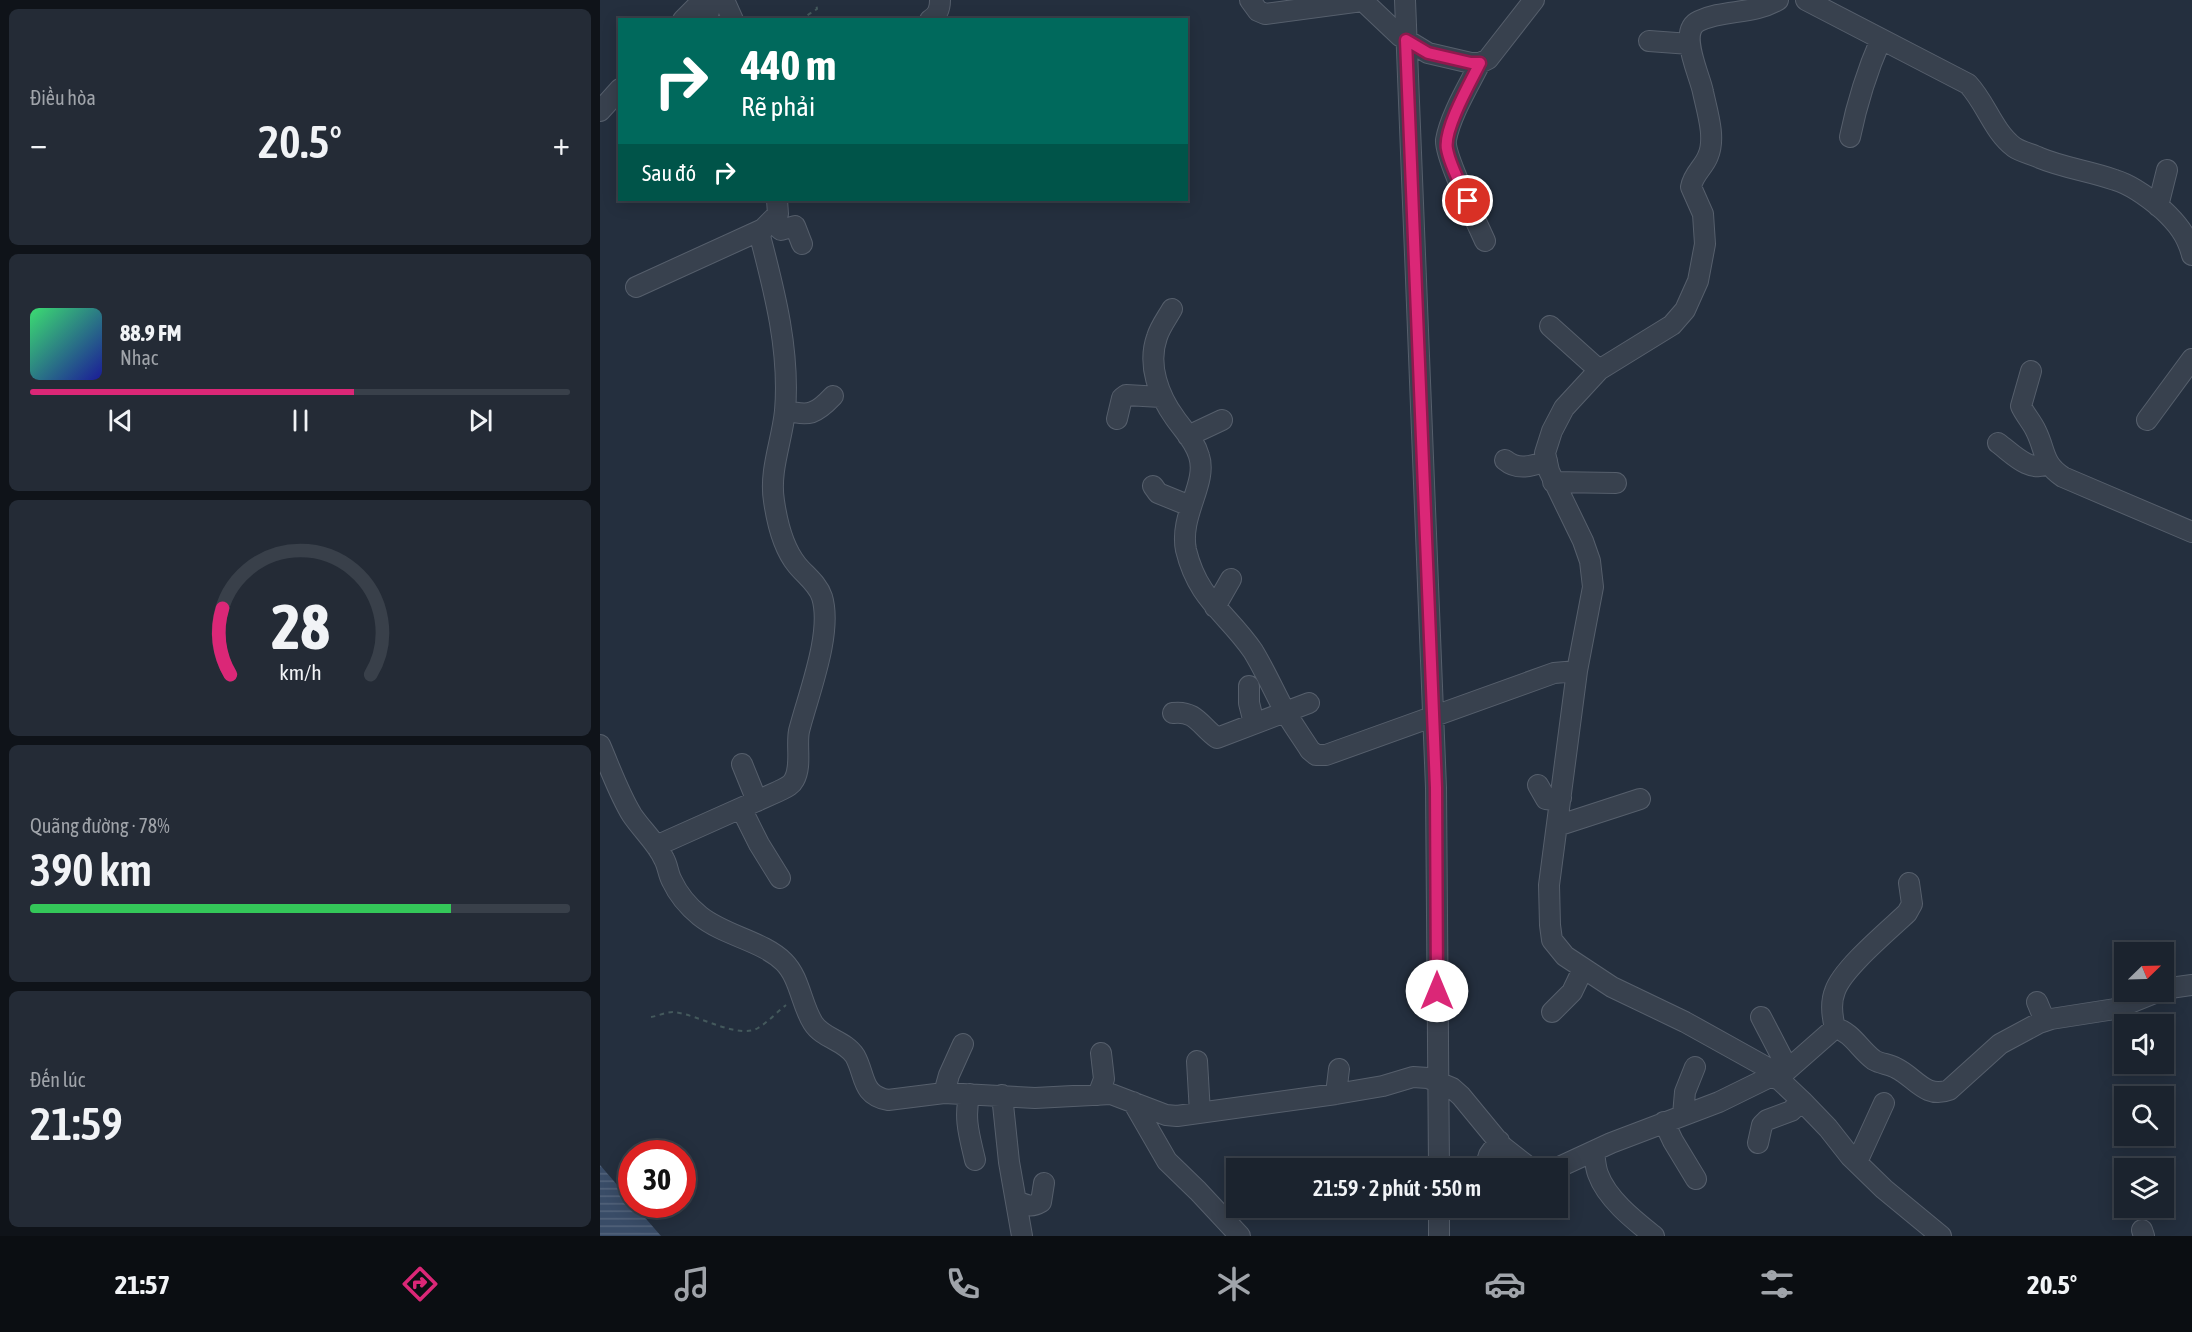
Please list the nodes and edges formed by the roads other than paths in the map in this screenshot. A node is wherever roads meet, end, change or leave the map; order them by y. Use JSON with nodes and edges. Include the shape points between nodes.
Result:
{"nodes":[{"id":1,"x":703,"y":0,"type":"edge"},
{"id":2,"x":717,"y":0,"type":"edge"},
{"id":3,"x":724,"y":0,"type":"edge"},
{"id":4,"x":940,"y":0,"type":"edge"},
{"id":5,"x":1250,"y":0,"type":"edge"},
{"id":6,"x":1362,"y":0,"type":"edge"},
{"id":7,"x":1405,"y":0,"type":"edge"},
{"id":8,"x":1534,"y":0,"type":"edge"},
{"id":9,"x":1778,"y":0,"type":"edge"},
{"id":10,"x":1806,"y":0,"type":"edge"},
{"id":11,"x":685,"y":18,"type":"edge"},
{"id":12,"x":707,"y":18,"type":"edge"},
{"id":13,"x":732,"y":18,"type":"edge"},
{"id":14,"x":933,"y":18,"type":"edge"},
{"id":15,"x":1881,"y":39,"type":"junction"},
{"id":16,"x":1406,"y":40,"type":"junction"},
{"id":17,"x":1649,"y":41,"type":"dead end"},
{"id":18,"x":1690,"y":44,"type":"junction"},
{"id":19,"x":1480,"y":63,"type":"junction"},
{"id":20,"x":618,"y":91,"type":"edge"},
{"id":21,"x":600,"y":111,"type":"edge"},
{"id":22,"x":1850,"y":137,"type":"dead end"},
{"id":23,"x":2167,"y":170,"type":"dead end"},
{"id":24,"x":777,"y":201,"type":"edge"},
{"id":25,"x":2158,"y":206,"type":"junction"},
{"id":26,"x":768,"y":225,"type":"junction"},
{"id":27,"x":1485,"y":241,"type":"dead end"},
{"id":28,"x":802,"y":244,"type":"dead end"},
{"id":29,"x":2191,"y":245,"type":"edge"},
{"id":30,"x":636,"y":287,"type":"dead end"},
{"id":31,"x":1172,"y":309,"type":"dead end"},
{"id":32,"x":1550,"y":326,"type":"dead end"},
{"id":33,"x":2192,"y":359,"type":"edge"},
{"id":34,"x":1599,"y":370,"type":"junction"},
{"id":35,"x":2031,"y":371,"type":"dead end"},
{"id":36,"x":833,"y":396,"type":"dead end"},
{"id":37,"x":1161,"y":397,"type":"junction"},
{"id":38,"x":785,"y":410,"type":"junction"},
{"id":39,"x":1117,"y":419,"type":"dead end"},
{"id":40,"x":1222,"y":420,"type":"dead end"},
{"id":41,"x":2147,"y":420,"type":"dead end"},
{"id":42,"x":1188,"y":436,"type":"junction"},
{"id":43,"x":1998,"y":443,"type":"dead end"},
{"id":44,"x":1505,"y":460,"type":"dead end"},
{"id":45,"x":1547,"y":461,"type":"junction"},
{"id":46,"x":2049,"y":464,"type":"junction"},
{"id":47,"x":1553,"y":482,"type":"junction"},
{"id":48,"x":1616,"y":483,"type":"dead end"},
{"id":49,"x":1153,"y":486,"type":"dead end"},
{"id":50,"x":1190,"y":506,"type":"junction"},
{"id":51,"x":2192,"y":532,"type":"edge"},
{"id":52,"x":1231,"y":579,"type":"dead end"},
{"id":53,"x":1215,"y":607,"type":"junction"},
{"id":54,"x":1577,"y":670,"type":"junction"},
{"id":55,"x":1249,"y":686,"type":"dead end"},
{"id":56,"x":1309,"y":703,"type":"dead end"},
{"id":57,"x":1285,"y":710,"type":"junction"},
{"id":58,"x":1173,"y":713,"type":"dead end"},
{"id":59,"x":1433,"y":718,"type":"junction"},
{"id":60,"x":1254,"y":723,"type":"junction"},
{"id":61,"x":600,"y":745,"type":"edge"},
{"id":62,"x":742,"y":764,"type":"dead end"},
{"id":63,"x":606,"y":772,"type":"edge"},
{"id":64,"x":1538,"y":785,"type":"dead end"},
{"id":65,"x":1561,"y":798,"type":"junction"},
{"id":66,"x":1640,"y":799,"type":"dead end"},
{"id":67,"x":749,"y":805,"type":"junction"},
{"id":68,"x":1557,"y":826,"type":"junction"},
{"id":69,"x":656,"y":846,"type":"junction"},
{"id":70,"x":780,"y":878,"type":"dead end"},
{"id":71,"x":1909,"y":883,"type":"dead end"},
{"id":72,"x":1583,"y":969,"type":"junction"},
{"id":73,"x":2192,"y":985,"type":"edge"},
{"id":74,"x":2174,"y":988,"type":"edge"},
{"id":75,"x":2037,"y":1002,"type":"dead end"},
{"id":76,"x":2131,"y":1002,"type":"edge"},
{"id":77,"x":1552,"y":1012,"type":"dead end"},
{"id":78,"x":1761,"y":1017,"type":"dead end"},
{"id":79,"x":2045,"y":1021,"type":"junction"},
{"id":80,"x":1835,"y":1028,"type":"junction"},
{"id":81,"x":963,"y":1044,"type":"dead end"},
{"id":82,"x":1101,"y":1053,"type":"dead end"},
{"id":83,"x":1197,"y":1061,"type":"dead end"},
{"id":84,"x":1695,"y":1067,"type":"dead end"},
{"id":85,"x":1340,"y":1069,"type":"dead end"},
{"id":86,"x":1780,"y":1074,"type":"junction"},
{"id":87,"x":1438,"y":1081,"type":"junction"},
{"id":88,"x":944,"y":1093,"type":"junction"},
{"id":89,"x":970,"y":1094,"type":"junction"},
{"id":90,"x":1336,"y":1094,"type":"junction"},
{"id":91,"x":1002,"y":1095,"type":"junction"},
{"id":92,"x":1098,"y":1095,"type":"junction"},
{"id":93,"x":1802,"y":1101,"type":"junction"},
{"id":94,"x":1133,"y":1102,"type":"junction"},
{"id":95,"x":1884,"y":1103,"type":"dead end"},
{"id":96,"x":1200,"y":1113,"type":"junction"},
{"id":97,"x":1683,"y":1115,"type":"junction"},
{"id":98,"x":1664,"y":1122,"type":"junction"},
{"id":99,"x":1498,"y":1141,"type":"junction"},
{"id":100,"x":1758,"y":1143,"type":"dead end"},
{"id":101,"x":1594,"y":1150,"type":"junction"},
{"id":102,"x":1439,"y":1158,"type":"edge"},
{"id":103,"x":1488,"y":1158,"type":"edge"},
{"id":104,"x":1518,"y":1158,"type":"edge"},
{"id":105,"x":975,"y":1160,"type":"dead end"},
{"id":106,"x":1857,"y":1162,"type":"junction"},
{"id":107,"x":1568,"y":1163,"type":"edge"},
{"id":108,"x":1696,"y":1179,"type":"dead end"},
{"id":109,"x":1044,"y":1183,"type":"dead end"},
{"id":110,"x":1016,"y":1201,"type":"junction"},
{"id":111,"x":1439,"y":1218,"type":"edge"},
{"id":112,"x":1022,"y":1236,"type":"edge"},
{"id":113,"x":1240,"y":1236,"type":"edge"},
{"id":114,"x":1439,"y":1236,"type":"edge"},
{"id":115,"x":1654,"y":1236,"type":"edge"},
{"id":116,"x":1941,"y":1236,"type":"edge"}],
"edges":[{"from":1,"to":11,"type":"street"},
{"from":2,"to":12,"type":"street"},
{"from":3,"to":13,"type":"street"},
{"from":4,"to":14,"type":"street"},
{"from":5,"to":6,"type":"street","via":[[1265,14]]},
{"from":6,"to":16,"type":"street"},
{"from":7,"to":16,"type":"street"},
{"from":8,"to":19,"type":"street","via":[[1488,59]]},
{"from":9,"to":18,"type":"street","via":[[1768,6],[1698,21],[1691,26]]},
{"from":10,"to":15,"type":"street"},
{"from":15,"to":22,"type":"street"},
{"from":15,"to":25,"type":"street","via":[[1968,84],[2001,135],[2016,148],[2052,163],[2118,180]]},
{"from":16,"to":19,"type":"street","via":[[1428,53]]},
{"from":16,"to":59,"type":"street"},
{"from":17,"to":18,"type":"street"},
{"from":18,"to":34,"type":"street","via":[[1711,140],[1708,156],[1691,187],[1705,224],[1698,281],[1685,310],[1672,326]]},
{"from":19,"to":27,"type":"street","via":[[1446,141]]},
{"from":20,"to":21,"type":"street"},
{"from":23,"to":25,"type":"street"},
{"from":24,"to":26,"type":"street","via":[[778,214]]},
{"from":25,"to":29,"type":"street"},
{"from":26,"to":28,"type":"street","via":[[781,230],[795,226]]},
{"from":26,"to":30,"type":"street"},
{"from":26,"to":38,"type":"street","via":[[760,236],[784,343]]},
{"from":31,"to":37,"type":"street","via":[[1157,337],[1154,355]]},
{"from":32,"to":34,"type":"street"},
{"from":33,"to":41,"type":"street"},
{"from":34,"to":45,"type":"street","via":[[1564,408],[1547,443]]},
{"from":35,"to":46,"type":"street","via":[[2021,406],[2035,427]]},
{"from":36,"to":38,"type":"street","via":[[820,410],[810,414]]},
{"from":37,"to":39,"type":"street","via":[[1126,395]]},
{"from":37,"to":42,"type":"street"},
{"from":38,"to":67,"type":"street","via":[[775,460],[773,500],[783,538],[795,563],[819,589],[825,611],[813,684],[799,733],[797,773],[790,785]]},
{"from":40,"to":42,"type":"street"},
{"from":42,"to":50,"type":"street","via":[[1201,460]]},
{"from":43,"to":46,"type":"street","via":[[2028,466]]},
{"from":44,"to":45,"type":"street","via":[[1518,467]]},
{"from":45,"to":47,"type":"street"},
{"from":46,"to":51,"type":"street","via":[[2063,477]]},
{"from":47,"to":48,"type":"street"},
{"from":47,"to":54,"type":"street","via":[[1590,561],[1593,587]]},
{"from":49,"to":50,"type":"street","via":[[1158,493]]},
{"from":50,"to":53,"type":"street","via":[[1184,535],[1187,551],[1202,591]]},
{"from":52,"to":53,"type":"street"},
{"from":53,"to":57,"type":"street","via":[[1254,653]]},
{"from":54,"to":59,"type":"street","via":[[1554,673]]},
{"from":54,"to":65,"type":"street"},
{"from":55,"to":60,"type":"street"},
{"from":56,"to":57,"type":"street"},
{"from":57,"to":59,"type":"street","via":[[1310,750],[1322,756]]},
{"from":57,"to":60,"type":"street"},
{"from":58,"to":60,"type":"street","via":[[1189,714],[1217,738]]},
{"from":59,"to":87,"type":"street"},
{"from":61,"to":63,"type":"street"},
{"from":62,"to":67,"type":"street"},
{"from":63,"to":69,"type":"street"},
{"from":64,"to":65,"type":"street","via":[[1546,799]]},
{"from":65,"to":68,"type":"street"},
{"from":66,"to":68,"type":"street"},
{"from":67,"to":69,"type":"street"},
{"from":67,"to":70,"type":"street","via":[[759,844]]},
{"from":68,"to":72,"type":"street","via":[[1549,885],[1552,940],[1564,956]]},
{"from":69,"to":88,"type":"street","via":[[671,880],[701,916],[785,962],[814,1026],[855,1056],[873,1095],[888,1100]]},
{"from":71,"to":80,"type":"street","via":[[1912,904],[1907,913],[1835,989]]},
{"from":72,"to":77,"type":"street","via":[[1572,992]]},
{"from":72,"to":86,"type":"street"},
{"from":73,"to":74,"type":"street"},
{"from":75,"to":79,"type":"street"},
{"from":76,"to":79,"type":"street","via":[[2115,1009]]},
{"from":78,"to":86,"type":"street"},
{"from":79,"to":80,"type":"street","via":[[2000,1044],[1949,1090],[1940,1093],[1923,1087],[1897,1068],[1874,1060]]},
{"from":80,"to":86,"type":"street"},
{"from":81,"to":88,"type":"street"},
{"from":82,"to":92,"type":"street","via":[[1104,1079]]},
{"from":83,"to":96,"type":"street"},
{"from":84,"to":97,"type":"street","via":[[1685,1092]]},
{"from":85,"to":90,"type":"street"},
{"from":86,"to":93,"type":"street"},
{"from":86,"to":97,"type":"street"},
{"from":87,"to":90,"type":"street","via":[[1413,1077]]},
{"from":87,"to":99,"type":"street","via":[[1461,1096]]},
{"from":87,"to":102,"type":"street"},
{"from":88,"to":89,"type":"street"},
{"from":89,"to":91,"type":"street"},
{"from":89,"to":105,"type":"street","via":[[966,1120]]},
{"from":90,"to":96,"type":"street"},
{"from":91,"to":92,"type":"street"},
{"from":91,"to":110,"type":"street"},
{"from":92,"to":94,"type":"street","via":[[1111,1094]]},
{"from":93,"to":100,"type":"street","via":[[1762,1125]]},
{"from":93,"to":106,"type":"street"},
{"from":94,"to":96,"type":"street","via":[[1166,1115]]},
{"from":94,"to":113,"type":"street","via":[[1167,1161]]},
{"from":95,"to":106,"type":"street"},
{"from":97,"to":98,"type":"street"},
{"from":98,"to":101,"type":"street"},
{"from":98,"to":108,"type":"street"},
{"from":99,"to":103,"type":"street"},
{"from":99,"to":104,"type":"street"},
{"from":101,"to":107,"type":"street"},
{"from":101,"to":115,"type":"street","via":[[1603,1184],[1631,1217]]},
{"from":106,"to":116,"type":"street"},
{"from":109,"to":110,"type":"street","via":[[1042,1198],[1036,1204]]},
{"from":110,"to":112,"type":"street"},
{"from":111,"to":114,"type":"street"}]}
